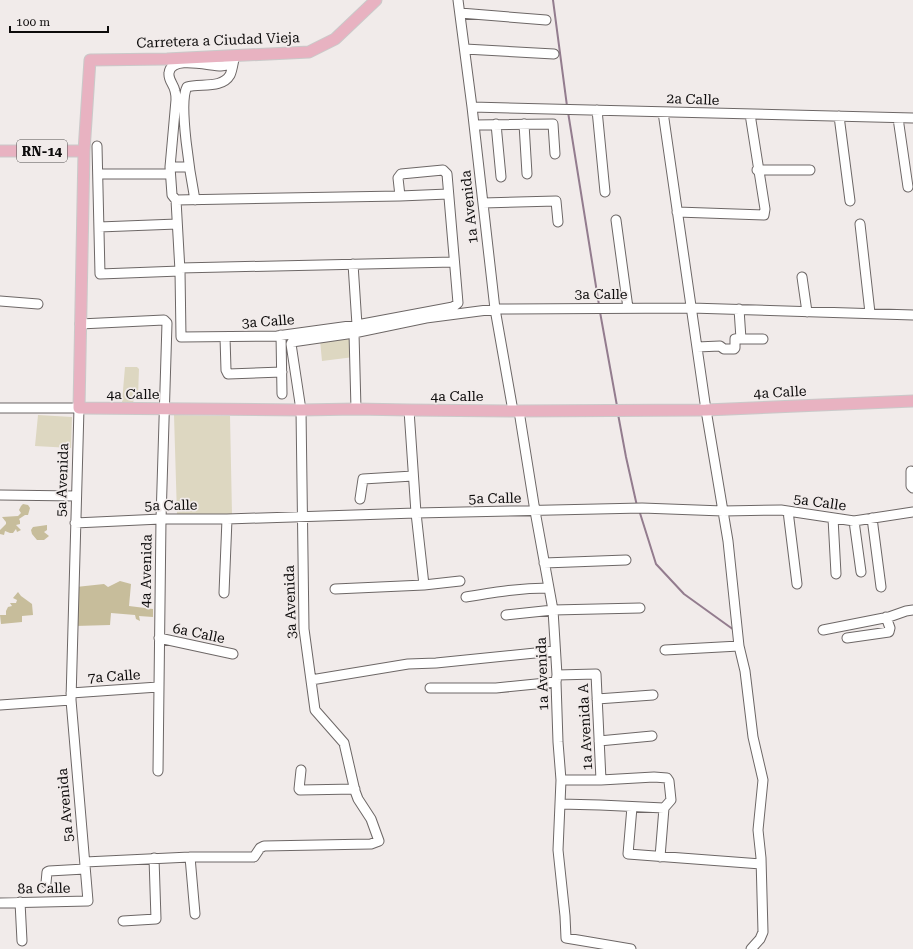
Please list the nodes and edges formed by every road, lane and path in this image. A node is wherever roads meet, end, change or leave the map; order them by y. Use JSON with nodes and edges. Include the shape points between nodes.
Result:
{"nodes":[{"id":1,"x":376,"y":0,"type":"edge"},
{"id":2,"x":458,"y":0,"type":"edge"},
{"id":3,"x":460,"y":13,"type":"junction"},
{"id":4,"x":546,"y":20,"type":"dead end"},
{"id":5,"x":465,"y":49,"type":"junction"},
{"id":6,"x":554,"y":54,"type":"dead end"},
{"id":7,"x":234,"y":59,"type":"junction"},
{"id":8,"x":90,"y":60,"type":"joint"},
{"id":9,"x":472,"y":107,"type":"junction"},
{"id":10,"x":597,"y":110,"type":"junction"},
{"id":11,"x":663,"y":112,"type":"junction"},
{"id":12,"x":750,"y":114,"type":"junction"},
{"id":13,"x":839,"y":116,"type":"junction"},
{"id":14,"x":898,"y":118,"type":"junction"},
{"id":15,"x":913,"y":118,"type":"edge"},
{"id":16,"x":496,"y":124,"type":"junction"},
{"id":17,"x":524,"y":124,"type":"junction"},
{"id":18,"x":474,"y":125,"type":"junction"},
{"id":19,"x":97,"y":146,"type":"dead end"},
{"id":20,"x":0,"y":151,"type":"edge"},
{"id":21,"x":84,"y":151,"type":"junction"},
{"id":22,"x":554,"y":154,"type":"dead end"},
{"id":23,"x":189,"y":167,"type":"junction"},
{"id":24,"x":170,"y":170,"type":"junction"},
{"id":25,"x":758,"y":170,"type":"junction"},
{"id":26,"x":810,"y":170,"type":"dead end"},
{"id":27,"x":98,"y":174,"type":"junction"},
{"id":28,"x":527,"y":174,"type":"dead end"},
{"id":29,"x":501,"y":177,"type":"dead end"},
{"id":30,"x":908,"y":187,"type":"dead end"},
{"id":31,"x":605,"y":192,"type":"dead end"},
{"id":32,"x":448,"y":194,"type":"junction"},
{"id":33,"x":400,"y":196,"type":"junction"},
{"id":34,"x":176,"y":200,"type":"junction"},
{"id":35,"x":196,"y":200,"type":"junction"},
{"id":36,"x":850,"y":201,"type":"dead end"},
{"id":37,"x":483,"y":203,"type":"junction"},
{"id":38,"x":677,"y":212,"type":"junction"},
{"id":39,"x":616,"y":220,"type":"dead end"},
{"id":40,"x":558,"y":222,"type":"dead end"},
{"id":41,"x":177,"y":224,"type":"junction"},
{"id":42,"x":860,"y":224,"type":"dead end"},
{"id":43,"x":99,"y":227,"type":"junction"},
{"id":44,"x":454,"y":262,"type":"junction"},
{"id":45,"x":353,"y":264,"type":"junction"},
{"id":46,"x":180,"y":270,"type":"junction"},
{"id":47,"x":802,"y":277,"type":"dead end"},
{"id":48,"x":0,"y":301,"type":"edge"},
{"id":49,"x":38,"y":304,"type":"dead end"},
{"id":50,"x":628,"y":308,"type":"junction"},
{"id":51,"x":691,"y":308,"type":"junction"},
{"id":52,"x":495,"y":309,"type":"junction"},
{"id":53,"x":739,"y":309,"type":"junction"},
{"id":54,"x":807,"y":312,"type":"junction"},
{"id":55,"x":870,"y":313,"type":"junction"},
{"id":56,"x":913,"y":315,"type":"edge"},
{"id":57,"x":80,"y":324,"type":"junction"},
{"id":58,"x":356,"y":329,"type":"junction"},
{"id":59,"x":281,"y":336,"type":"junction"},
{"id":60,"x":225,"y":337,"type":"junction"},
{"id":61,"x":741,"y":338,"type":"junction"},
{"id":62,"x":763,"y":339,"type":"dead end"},
{"id":63,"x":292,"y":342,"type":"joint"},
{"id":64,"x":697,"y":347,"type":"junction"},
{"id":65,"x":282,"y":372,"type":"junction"},
{"id":66,"x":282,"y":394,"type":"dead end"},
{"id":67,"x":913,"y":401,"type":"edge"},
{"id":68,"x":0,"y":408,"type":"edge"},
{"id":69,"x":79,"y":408,"type":"junction"},
{"id":70,"x":165,"y":409,"type":"junction"},
{"id":71,"x":356,"y":409,"type":"junction"},
{"id":72,"x":302,"y":410,"type":"junction"},
{"id":73,"x":409,"y":410,"type":"junction"},
{"id":74,"x":706,"y":410,"type":"junction"},
{"id":75,"x":516,"y":411,"type":"junction"},
{"id":76,"x":910,"y":471,"type":"dead end"},
{"id":77,"x":413,"y":476,"type":"junction"},
{"id":78,"x":913,"y":488,"type":"edge"},
{"id":79,"x":0,"y":495,"type":"edge"},
{"id":80,"x":76,"y":496,"type":"junction"},
{"id":81,"x":360,"y":499,"type":"dead end"},
{"id":82,"x":535,"y":511,"type":"junction"},
{"id":83,"x":723,"y":511,"type":"junction"},
{"id":84,"x":788,"y":511,"type":"junction"},
{"id":85,"x":913,"y":512,"type":"edge"},
{"id":86,"x":416,"y":513,"type":"junction"},
{"id":87,"x":302,"y":517,"type":"junction"},
{"id":88,"x":833,"y":518,"type":"junction"},
{"id":89,"x":872,"y":518,"type":"junction"},
{"id":90,"x":161,"y":519,"type":"junction"},
{"id":91,"x":228,"y":519,"type":"junction"},
{"id":92,"x":854,"y":521,"type":"junction"},
{"id":93,"x":76,"y":523,"type":"junction"},
{"id":94,"x":626,"y":560,"type":"dead end"},
{"id":95,"x":544,"y":563,"type":"junction"},
{"id":96,"x":861,"y":572,"type":"dead end"},
{"id":97,"x":836,"y":574,"type":"dead end"},
{"id":98,"x":460,"y":581,"type":"dead end"},
{"id":99,"x":796,"y":584,"type":"dead end"},
{"id":100,"x":424,"y":585,"type":"junction"},
{"id":101,"x":881,"y":587,"type":"dead end"},
{"id":102,"x":549,"y":588,"type":"junction"},
{"id":103,"x":335,"y":589,"type":"dead end"},
{"id":104,"x":224,"y":593,"type":"dead end"},
{"id":105,"x":466,"y":597,"type":"dead end"},
{"id":106,"x":640,"y":608,"type":"dead end"},
{"id":107,"x":552,"y":610,"type":"junction"},
{"id":108,"x":913,"y":610,"type":"edge"},
{"id":109,"x":506,"y":615,"type":"dead end"},
{"id":110,"x":886,"y":617,"type":"junction"},
{"id":111,"x":823,"y":630,"type":"dead end"},
{"id":112,"x":159,"y":638,"type":"junction"},
{"id":113,"x":847,"y":638,"type":"dead end"},
{"id":114,"x":739,"y":646,"type":"junction"},
{"id":115,"x":665,"y":650,"type":"dead end"},
{"id":116,"x":555,"y":651,"type":"junction"},
{"id":117,"x":233,"y":654,"type":"dead end"},
{"id":118,"x":557,"y":679,"type":"junction"},
{"id":119,"x":311,"y":680,"type":"junction"},
{"id":120,"x":158,"y":687,"type":"junction"},
{"id":121,"x":430,"y":688,"type":"dead end"},
{"id":122,"x":654,"y":695,"type":"dead end"},
{"id":123,"x":71,"y":697,"type":"junction"},
{"id":124,"x":597,"y":699,"type":"junction"},
{"id":125,"x":0,"y":705,"type":"edge"},
{"id":126,"x":652,"y":736,"type":"dead end"},
{"id":127,"x":599,"y":741,"type":"junction"},
{"id":128,"x":301,"y":770,"type":"dead end"},
{"id":129,"x":158,"y":771,"type":"dead end"},
{"id":130,"x":561,"y":780,"type":"junction"},
{"id":131,"x":601,"y":780,"type":"junction"},
{"id":132,"x":355,"y":788,"type":"junction"},
{"id":133,"x":560,"y":804,"type":"junction"},
{"id":134,"x":632,"y":807,"type":"junction"},
{"id":135,"x":664,"y":808,"type":"junction"},
{"id":136,"x":190,"y":857,"type":"junction"},
{"id":137,"x":660,"y":857,"type":"junction"},
{"id":138,"x":154,"y":858,"type":"junction"},
{"id":139,"x":761,"y":864,"type":"junction"},
{"id":140,"x":85,"y":866,"type":"junction"},
{"id":141,"x":46,"y":883,"type":"dead end"},
{"id":142,"x":88,"y":901,"type":"joint"},
{"id":143,"x":20,"y":902,"type":"junction"},
{"id":144,"x":0,"y":903,"type":"edge"},
{"id":145,"x":195,"y":914,"type":"dead end"},
{"id":146,"x":124,"y":921,"type":"dead end"},
{"id":147,"x":22,"y":940,"type":"dead end"},
{"id":148,"x":631,"y":949,"type":"edge"},
{"id":149,"x":751,"y":949,"type":"edge"}],
"edges":[{"from":1,"to":7,"type":"main road","name":"Carretera a Ciudad Vieja","number":"RN-14","via":[[335,39],[309,52]]},
{"from":2,"to":3,"type":"street","name":"1a Avenida"},
{"from":3,"to":4,"type":"street"},
{"from":3,"to":5,"type":"street","name":"1a Avenida"},
{"from":5,"to":6,"type":"street"},
{"from":5,"to":9,"type":"street","name":"1a Avenida"},
{"from":7,"to":8,"type":"main road","name":"Carretera a Ciudad Vieja","number":"RN-14"},
{"from":7,"to":23,"type":"street","via":[[230,75],[225,81],[211,85],[193,85],[187,87],[184,92]]},
{"from":7,"to":24,"type":"street","via":[[220,66],[179,63],[172,67],[169,73],[176,91],[176,100]]},
{"from":8,"to":21,"type":"main road","name":"5a Avenida","number":"RN-14"},
{"from":9,"to":10,"type":"street","name":"2a Calle"},
{"from":9,"to":18,"type":"street","name":"1a Avenida"},
{"from":10,"to":11,"type":"street","name":"2a Calle"},
{"from":10,"to":31,"type":"street"},
{"from":11,"to":12,"type":"street","name":"2a Calle"},
{"from":11,"to":38,"type":"street"},
{"from":12,"to":13,"type":"street","name":"2a Calle"},
{"from":12,"to":25,"type":"street"},
{"from":13,"to":14,"type":"street","name":"2a Calle"},
{"from":13,"to":36,"type":"street"},
{"from":14,"to":15,"type":"street","name":"2a Calle"},
{"from":14,"to":30,"type":"street"},
{"from":16,"to":17,"type":"street"},
{"from":16,"to":18,"type":"street"},
{"from":16,"to":29,"type":"street"},
{"from":17,"to":22,"type":"street","via":[[553,124]]},
{"from":17,"to":28,"type":"street"},
{"from":18,"to":37,"type":"street","name":"1a Avenida"},
{"from":19,"to":27,"type":"street"},
{"from":20,"to":21,"type":"main road","number":"RN-14"},
{"from":21,"to":57,"type":"main road","name":"5a Avenida"},
{"from":23,"to":24,"type":"street"},
{"from":23,"to":35,"type":"street"},
{"from":24,"to":27,"type":"street"},
{"from":24,"to":34,"type":"street","via":[[172,195]]},
{"from":25,"to":26,"type":"street"},
{"from":25,"to":38,"type":"street","via":[[764,215]]},
{"from":27,"to":43,"type":"street"},
{"from":32,"to":33,"type":"street"},
{"from":32,"to":33,"type":"street","via":[[447,174],[443,170],[401,174],[398,178]]},
{"from":32,"to":44,"type":"street"},
{"from":33,"to":35,"type":"street"},
{"from":34,"to":35,"type":"street"},
{"from":34,"to":41,"type":"street"},
{"from":37,"to":40,"type":"street","via":[[556,201]]},
{"from":37,"to":52,"type":"street","name":"1a Avenida"},
{"from":38,"to":51,"type":"street"},
{"from":39,"to":50,"type":"street"},
{"from":41,"to":43,"type":"street"},
{"from":41,"to":46,"type":"street"},
{"from":42,"to":55,"type":"street"},
{"from":43,"to":46,"type":"street","via":[[100,274]]},
{"from":44,"to":45,"type":"street"},
{"from":44,"to":58,"type":"street","via":[[458,303],[453,307]]},
{"from":45,"to":46,"type":"street"},
{"from":45,"to":58,"type":"street"},
{"from":46,"to":60,"type":"street","name":"3a Calle","via":[[180,338]]},
{"from":47,"to":54,"type":"street"},
{"from":48,"to":49,"type":"street"},
{"from":50,"to":51,"type":"street","name":"3a Calle"},
{"from":50,"to":52,"type":"street","name":"3a Calle"},
{"from":51,"to":53,"type":"street","name":"3a Calle"},
{"from":51,"to":64,"type":"street"},
{"from":52,"to":58,"type":"street","name":"3a Calle"},
{"from":52,"to":75,"type":"street","name":"1a Avenida"},
{"from":53,"to":54,"type":"street","name":"3a Calle"},
{"from":53,"to":61,"type":"street"},
{"from":54,"to":55,"type":"street","name":"3a Calle"},
{"from":55,"to":56,"type":"street","name":"3a Calle"},
{"from":57,"to":69,"type":"main road","name":"5a Avenida"},
{"from":57,"to":70,"type":"street","name":"4a Avenida","via":[[164,320],[167,323]]},
{"from":58,"to":59,"type":"street","name":"3a Calle"},
{"from":58,"to":63,"type":"street","name":"3a Calle"},
{"from":58,"to":71,"type":"street"},
{"from":59,"to":60,"type":"street","name":"3a Calle"},
{"from":59,"to":65,"type":"street"},
{"from":60,"to":65,"type":"street","via":[[228,374]]},
{"from":61,"to":62,"type":"street"},
{"from":61,"to":64,"type":"street","via":[[735,339],[735,349],[724,349],[720,346]]},
{"from":63,"to":72,"type":"street","name":"3a Avenida"},
{"from":64,"to":74,"type":"street"},
{"from":65,"to":66,"type":"street"},
{"from":67,"to":74,"type":"main road","name":"4a Calle"},
{"from":68,"to":69,"type":"street","name":"4a Calle"},
{"from":69,"to":70,"type":"main road","name":"4a Calle"},
{"from":69,"to":80,"type":"street","name":"5a Avenida"},
{"from":70,"to":72,"type":"main road","name":"4a Calle"},
{"from":70,"to":90,"type":"street","name":"4a Avenida"},
{"from":71,"to":72,"type":"main road","name":"4a Calle"},
{"from":71,"to":73,"type":"main road","name":"4a Calle"},
{"from":72,"to":87,"type":"street","name":"3a Avenida"},
{"from":73,"to":75,"type":"main road","name":"4a Calle"},
{"from":73,"to":77,"type":"street"},
{"from":74,"to":75,"type":"main road","name":"4a Calle"},
{"from":74,"to":83,"type":"street"},
{"from":75,"to":82,"type":"street","name":"1a Avenida"},
{"from":76,"to":78,"type":"street"},
{"from":77,"to":81,"type":"street","via":[[363,479]]},
{"from":77,"to":86,"type":"street"},
{"from":79,"to":80,"type":"street"},
{"from":80,"to":93,"type":"street","name":"5a Avenida"},
{"from":82,"to":83,"type":"street","name":"5a Calle","via":[[638,508]]},
{"from":82,"to":86,"type":"street","name":"5a Calle"},
{"from":82,"to":95,"type":"street","name":"1a Avenida"},
{"from":83,"to":84,"type":"street","name":"5a Calle"},
{"from":83,"to":114,"type":"street"},
{"from":84,"to":88,"type":"street","name":"5a Calle"},
{"from":84,"to":99,"type":"street"},
{"from":85,"to":89,"type":"street","name":"5a Calle"},
{"from":86,"to":87,"type":"street","name":"5a Calle"},
{"from":86,"to":100,"type":"street"},
{"from":87,"to":91,"type":"street","name":"5a Calle"},
{"from":87,"to":119,"type":"street","name":"3a Avenida","via":[[304,630]]},
{"from":88,"to":92,"type":"street","name":"5a Calle"},
{"from":88,"to":97,"type":"street"},
{"from":89,"to":92,"type":"street","name":"5a Calle"},
{"from":89,"to":101,"type":"street"},
{"from":90,"to":91,"type":"street","name":"5a Calle"},
{"from":90,"to":93,"type":"street","name":"5a Calle"},
{"from":90,"to":112,"type":"street","name":"4a Avenida"},
{"from":91,"to":104,"type":"street"},
{"from":92,"to":96,"type":"street"},
{"from":93,"to":123,"type":"street","name":"5a Avenida"},
{"from":94,"to":95,"type":"street"},
{"from":95,"to":102,"type":"street","name":"1a Avenida"},
{"from":98,"to":100,"type":"street"},
{"from":100,"to":103,"type":"street"},
{"from":102,"to":105,"type":"street","via":[[523,588]]},
{"from":102,"to":107,"type":"street","name":"1a Avenida"},
{"from":106,"to":107,"type":"street"},
{"from":107,"to":109,"type":"street"},
{"from":107,"to":116,"type":"street","name":"1a Avenida"},
{"from":108,"to":110,"type":"street"},
{"from":110,"to":111,"type":"street"},
{"from":110,"to":113,"type":"street","via":[[889,632]]},
{"from":112,"to":117,"type":"street","name":"6a Calle"},
{"from":112,"to":120,"type":"street","name":"4a Avenida"},
{"from":114,"to":115,"type":"street"},
{"from":114,"to":139,"type":"street","via":[[762,780],[758,830]]},
{"from":116,"to":118,"type":"street","name":"1a Avenida"},
{"from":116,"to":119,"type":"street","via":[[408,664]]},
{"from":118,"to":121,"type":"street","via":[[496,688]]},
{"from":118,"to":124,"type":"street","name":"1a Avenida A","via":[[595,673]]},
{"from":118,"to":130,"type":"street","name":"1a Avenida"},
{"from":119,"to":132,"type":"street","name":"3a Avenida","via":[[315,710],[344,743]]},
{"from":120,"to":123,"type":"street","name":"7a Calle"},
{"from":120,"to":129,"type":"street","name":"4a Avenida"},
{"from":122,"to":124,"type":"street"},
{"from":123,"to":125,"type":"street","name":"7a Calle"},
{"from":123,"to":140,"type":"street","name":"5a Avenida"},
{"from":124,"to":127,"type":"street","name":"1a Avenida A"},
{"from":126,"to":127,"type":"street"},
{"from":127,"to":131,"type":"street","name":"1a Avenida A"},
{"from":128,"to":132,"type":"street","via":[[300,790]]},
{"from":130,"to":131,"type":"street"},
{"from":130,"to":133,"type":"street","name":"1a Avenida"},
{"from":131,"to":135,"type":"street","via":[[667,778],[670,800]]},
{"from":132,"to":136,"type":"street","name":"3a Avenida","via":[[358,799],[371,819],[379,841],[377,842],[264,846],[254,858]]},
{"from":133,"to":134,"type":"street"},
{"from":133,"to":148,"type":"street","name":"1a Avenida","via":[[558,850],[566,938]]},
{"from":134,"to":135,"type":"street"},
{"from":134,"to":137,"type":"street","via":[[628,853]]},
{"from":135,"to":137,"type":"street"},
{"from":136,"to":138,"type":"street"},
{"from":136,"to":145,"type":"street"},
{"from":137,"to":139,"type":"street"},
{"from":138,"to":140,"type":"street"},
{"from":138,"to":146,"type":"street","via":[[156,919]]},
{"from":139,"to":149,"type":"street","via":[[763,932]]},
{"from":140,"to":141,"type":"street","via":[[49,871]]},
{"from":140,"to":142,"type":"street","name":"5a Avenida"},
{"from":142,"to":143,"type":"street","name":"8a Calle"},
{"from":143,"to":144,"type":"street","name":"8a Calle"},
{"from":143,"to":147,"type":"street"}]}
